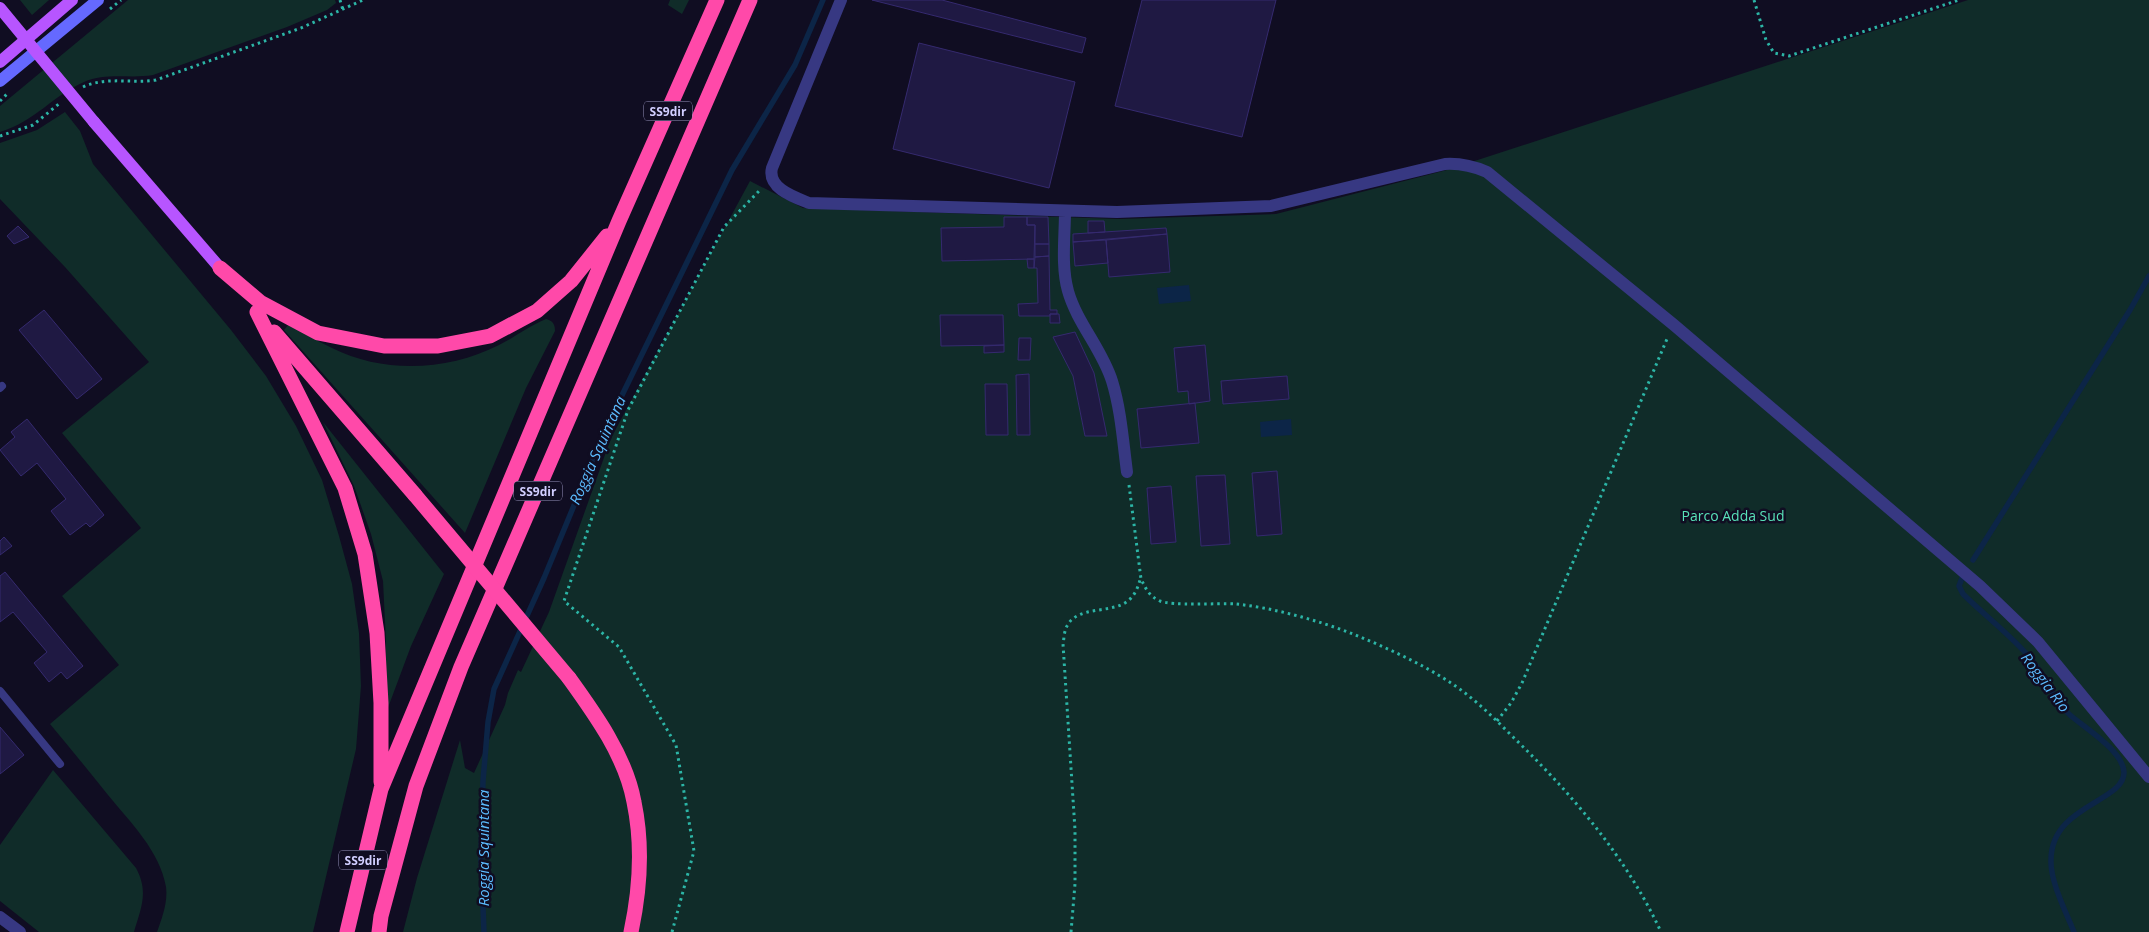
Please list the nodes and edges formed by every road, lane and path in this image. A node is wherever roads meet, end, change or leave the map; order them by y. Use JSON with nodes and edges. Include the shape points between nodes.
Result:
{"nodes":[{"id":1,"x":72,"y":0,"type":"edge"},
{"id":2,"x":98,"y":0,"type":"edge"},
{"id":3,"x":340,"y":0,"type":"edge"},
{"id":4,"x":363,"y":0,"type":"edge"},
{"id":5,"x":717,"y":0,"type":"edge"},
{"id":6,"x":750,"y":0,"type":"edge"},
{"id":7,"x":841,"y":0,"type":"edge"},
{"id":8,"x":1754,"y":0,"type":"edge"},
{"id":9,"x":1960,"y":0,"type":"edge"},
{"id":10,"x":0,"y":8,"type":"edge"},
{"id":11,"x":343,"y":10,"type":"junction"},
{"id":12,"x":0,"y":62,"type":"edge"},
{"id":13,"x":0,"y":81,"type":"edge"},
{"id":14,"x":78,"y":90,"type":"dead end"},
{"id":15,"x":64,"y":99,"type":"dead end"},
{"id":16,"x":0,"y":136,"type":"edge"},
{"id":17,"x":772,"y":178,"type":"junction"},
{"id":18,"x":1065,"y":210,"type":"junction"},
{"id":19,"x":618,"y":221,"type":"junction"},
{"id":20,"x":220,"y":268,"type":"junction"},
{"id":21,"x":257,"y":312,"type":"junction"},
{"id":22,"x":1674,"y":325,"type":"junction"},
{"id":23,"x":1127,"y":472,"type":"joint"},
{"id":24,"x":1141,"y":579,"type":"junction"},
{"id":25,"x":0,"y":692,"type":"edge"},
{"id":26,"x":1497,"y":721,"type":"junction"},
{"id":27,"x":60,"y":764,"type":"dead end"},
{"id":28,"x":2149,"y":777,"type":"edge"},
{"id":29,"x":381,"y":789,"type":"junction"},
{"id":30,"x":381,"y":916,"type":"junction"},
{"id":31,"x":0,"y":917,"type":"edge"},
{"id":32,"x":20,"y":932,"type":"edge"},
{"id":33,"x":346,"y":932,"type":"edge"},
{"id":34,"x":379,"y":932,"type":"edge"},
{"id":35,"x":384,"y":932,"type":"edge"},
{"id":36,"x":631,"y":932,"type":"edge"},
{"id":37,"x":672,"y":932,"type":"edge"},
{"id":38,"x":1071,"y":932,"type":"edge"},
{"id":39,"x":1661,"y":932,"type":"edge"}],
"edges":[{"from":1,"to":12,"type":"main road"},
{"from":2,"to":13,"type":"street"},
{"from":3,"to":11,"type":"path"},
{"from":4,"to":11,"type":"path"},
{"from":5,"to":19,"type":"highway","number":"SS9dir"},
{"from":6,"to":30,"type":"highway","number":"SS9dir","via":[[461,667],[416,786]]},
{"from":7,"to":17,"type":"street","via":[[772,168]]},
{"from":8,"to":9,"type":"path","via":[[1766,40],[1774,53],[1789,56]]},
{"from":10,"to":20,"type":"main road","bridge":true},
{"from":11,"to":14,"type":"path","via":[[156,80],[98,81]]},
{"from":15,"to":16,"type":"path","via":[[33,125]]},
{"from":17,"to":18,"type":"street","via":[[779,188],[809,203]]},
{"from":17,"to":37,"type":"path","via":[[724,227],[628,410],[564,601],[619,647],[676,745],[694,851]]},
{"from":18,"to":22,"type":"street","via":[[1117,212],[1271,206],[1460,163],[1487,172]]},
{"from":18,"to":23,"type":"street","via":[[1068,291],[1112,382]]},
{"from":19,"to":20,"type":"highway","via":[[571,281],[537,311],[490,336],[438,346],[384,346],[318,333],[260,302]]},
{"from":19,"to":29,"type":"highway","number":"SS9dir"},
{"from":20,"to":21,"type":"highway"},
{"from":21,"to":29,"type":"highway","via":[[345,488],[365,554],[377,633]]},
{"from":21,"to":36,"type":"highway","bridge":true,"via":[[415,495],[596,714],[614,749],[634,802],[640,854],[637,902]]},
{"from":22,"to":26,"type":"path","via":[[1522,683]]},
{"from":22,"to":28,"type":"street","via":[[2012,616],[2038,642]]},
{"from":23,"to":24,"type":"path"},
{"from":24,"to":26,"type":"path","via":[[1147,592],[1162,602],[1236,604],[1293,615],[1351,634],[1426,667],[1478,702]]},
{"from":24,"to":38,"type":"path","via":[[1136,593],[1128,601],[1083,614],[1074,618],[1066,628],[1064,644],[1075,830]]},
{"from":25,"to":27,"type":"lane"},
{"from":26,"to":39,"type":"path","via":[[1541,764],[1587,817],[1623,865]]},
{"from":29,"to":33,"type":"highway","number":"SS9dir"},
{"from":30,"to":34,"type":"highway","number":"SS9dir"},
{"from":30,"to":35,"type":"highway"},
{"from":31,"to":32,"type":"street"}]}
